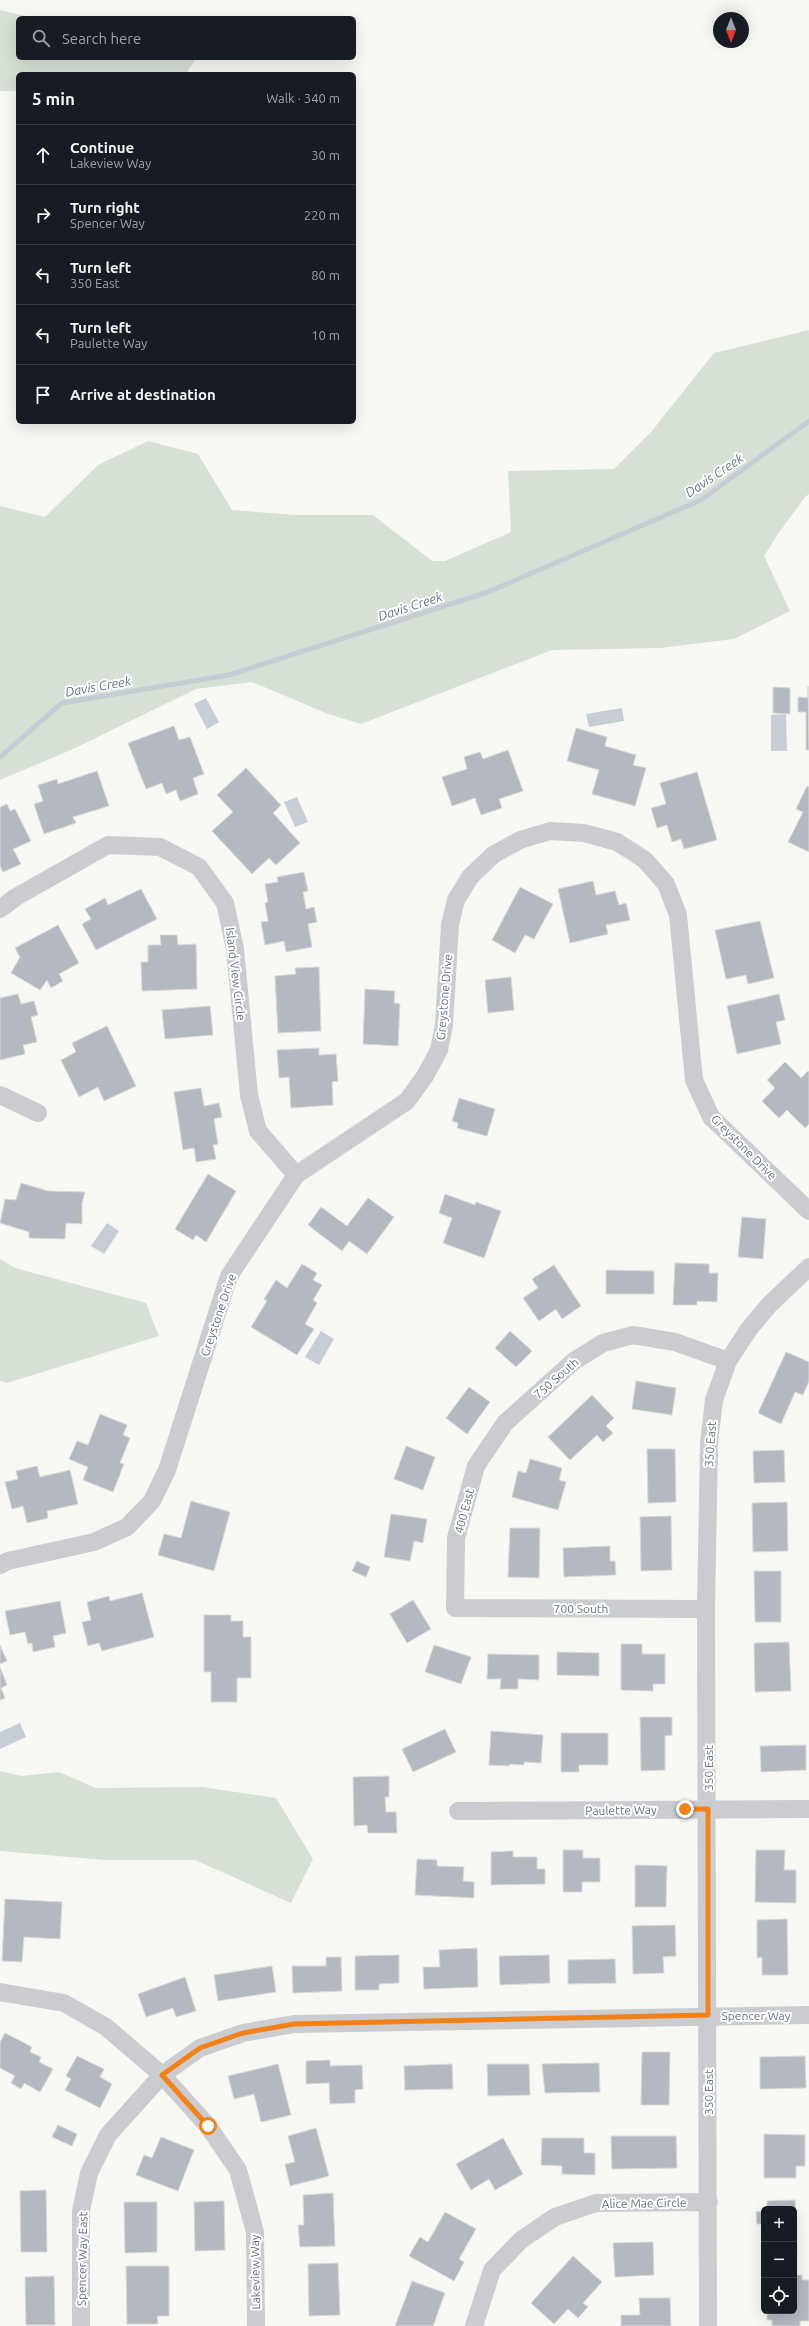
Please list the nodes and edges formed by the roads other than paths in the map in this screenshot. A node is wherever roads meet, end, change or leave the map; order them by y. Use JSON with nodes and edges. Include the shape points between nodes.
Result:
{"nodes":[{"id":1,"x":0,"y":909,"type":"edge"},
{"id":2,"x":0,"y":1095,"type":"edge"},
{"id":3,"x":38,"y":1113,"type":"dead end"},
{"id":4,"x":296,"y":1175,"type":"junction"},
{"id":5,"x":809,"y":1211,"type":"edge"},
{"id":6,"x":809,"y":1267,"type":"edge"},
{"id":7,"x":728,"y":1361,"type":"junction"},
{"id":8,"x":505,"y":1423,"type":"joint"},
{"id":9,"x":0,"y":1565,"type":"edge"},
{"id":10,"x":455,"y":1608,"type":"joint"},
{"id":11,"x":706,"y":1609,"type":"junction"},
{"id":12,"x":708,"y":1809,"type":"junction"},
{"id":13,"x":809,"y":1809,"type":"edge"},
{"id":14,"x":458,"y":1811,"type":"dead end"},
{"id":15,"x":0,"y":1992,"type":"edge"},
{"id":16,"x":708,"y":2015,"type":"junction"},
{"id":17,"x":809,"y":2015,"type":"edge"},
{"id":18,"x":162,"y":2075,"type":"junction"},
{"id":19,"x":709,"y":2202,"type":"junction"},
{"id":20,"x":81,"y":2326,"type":"edge"},
{"id":21,"x":256,"y":2326,"type":"edge"},
{"id":22,"x":474,"y":2326,"type":"edge"},
{"id":23,"x":708,"y":2326,"type":"edge"}],
"edges":[{"from":1,"to":4,"type":"street","name":"Island View Circle","via":[[16,897],[108,845],[160,847],[199,867],[225,903],[235,949],[249,1095],[258,1131]]},
{"from":2,"to":3,"type":"street"},
{"from":4,"to":5,"type":"street","name":"Greystone Drive","via":[[407,1101],[425,1076],[439,1050],[444,1024],[450,925],[456,900],[470,877],[493,855],[520,840],[550,831],[577,832],[617,842],[645,860],[666,884],[678,915],[694,1080],[711,1116]]},
{"from":4,"to":9,"type":"street","name":"Greystone Drive","via":[[229,1276],[167,1470],[152,1501],[127,1527],[94,1542]]},
{"from":6,"to":7,"type":"street","name":"350 East","via":[[769,1305]]},
{"from":7,"to":8,"type":"street","name":"750 South","via":[[675,1342],[633,1335],[603,1343],[574,1361]]},
{"from":7,"to":11,"type":"street","name":"350 East","via":[[714,1400],[709,1443]]},
{"from":8,"to":10,"type":"street","name":"400 East","via":[[476,1466],[456,1538]]},
{"from":10,"to":11,"type":"street","name":"700 South"},
{"from":11,"to":12,"type":"street","name":"350 East"},
{"from":12,"to":13,"type":"street","name":"Paulette Way"},
{"from":12,"to":14,"type":"street","name":"Paulette Way"},
{"from":12,"to":16,"type":"street","name":"350 East"},
{"from":15,"to":18,"type":"street","name":"Lakeview Way","via":[[64,2003],[106,2026]]},
{"from":16,"to":17,"type":"street","name":"Spencer Way"},
{"from":16,"to":18,"type":"street","name":"Spencer Way","via":[[294,2024],[243,2033],[200,2048]]},
{"from":16,"to":19,"type":"street","name":"350 East"},
{"from":18,"to":20,"type":"street","name":"Spencer Way East","via":[[108,2135],[89,2173],[81,2211]]},
{"from":18,"to":21,"type":"street","name":"Lakeview Way","via":[[208,2126],[238,2170],[255,2232]]},
{"from":19,"to":22,"type":"street","name":"Alice Mae Circle","via":[[596,2203],[555,2217],[521,2240],[492,2270]]},
{"from":19,"to":23,"type":"street","name":"350 East"}]}
